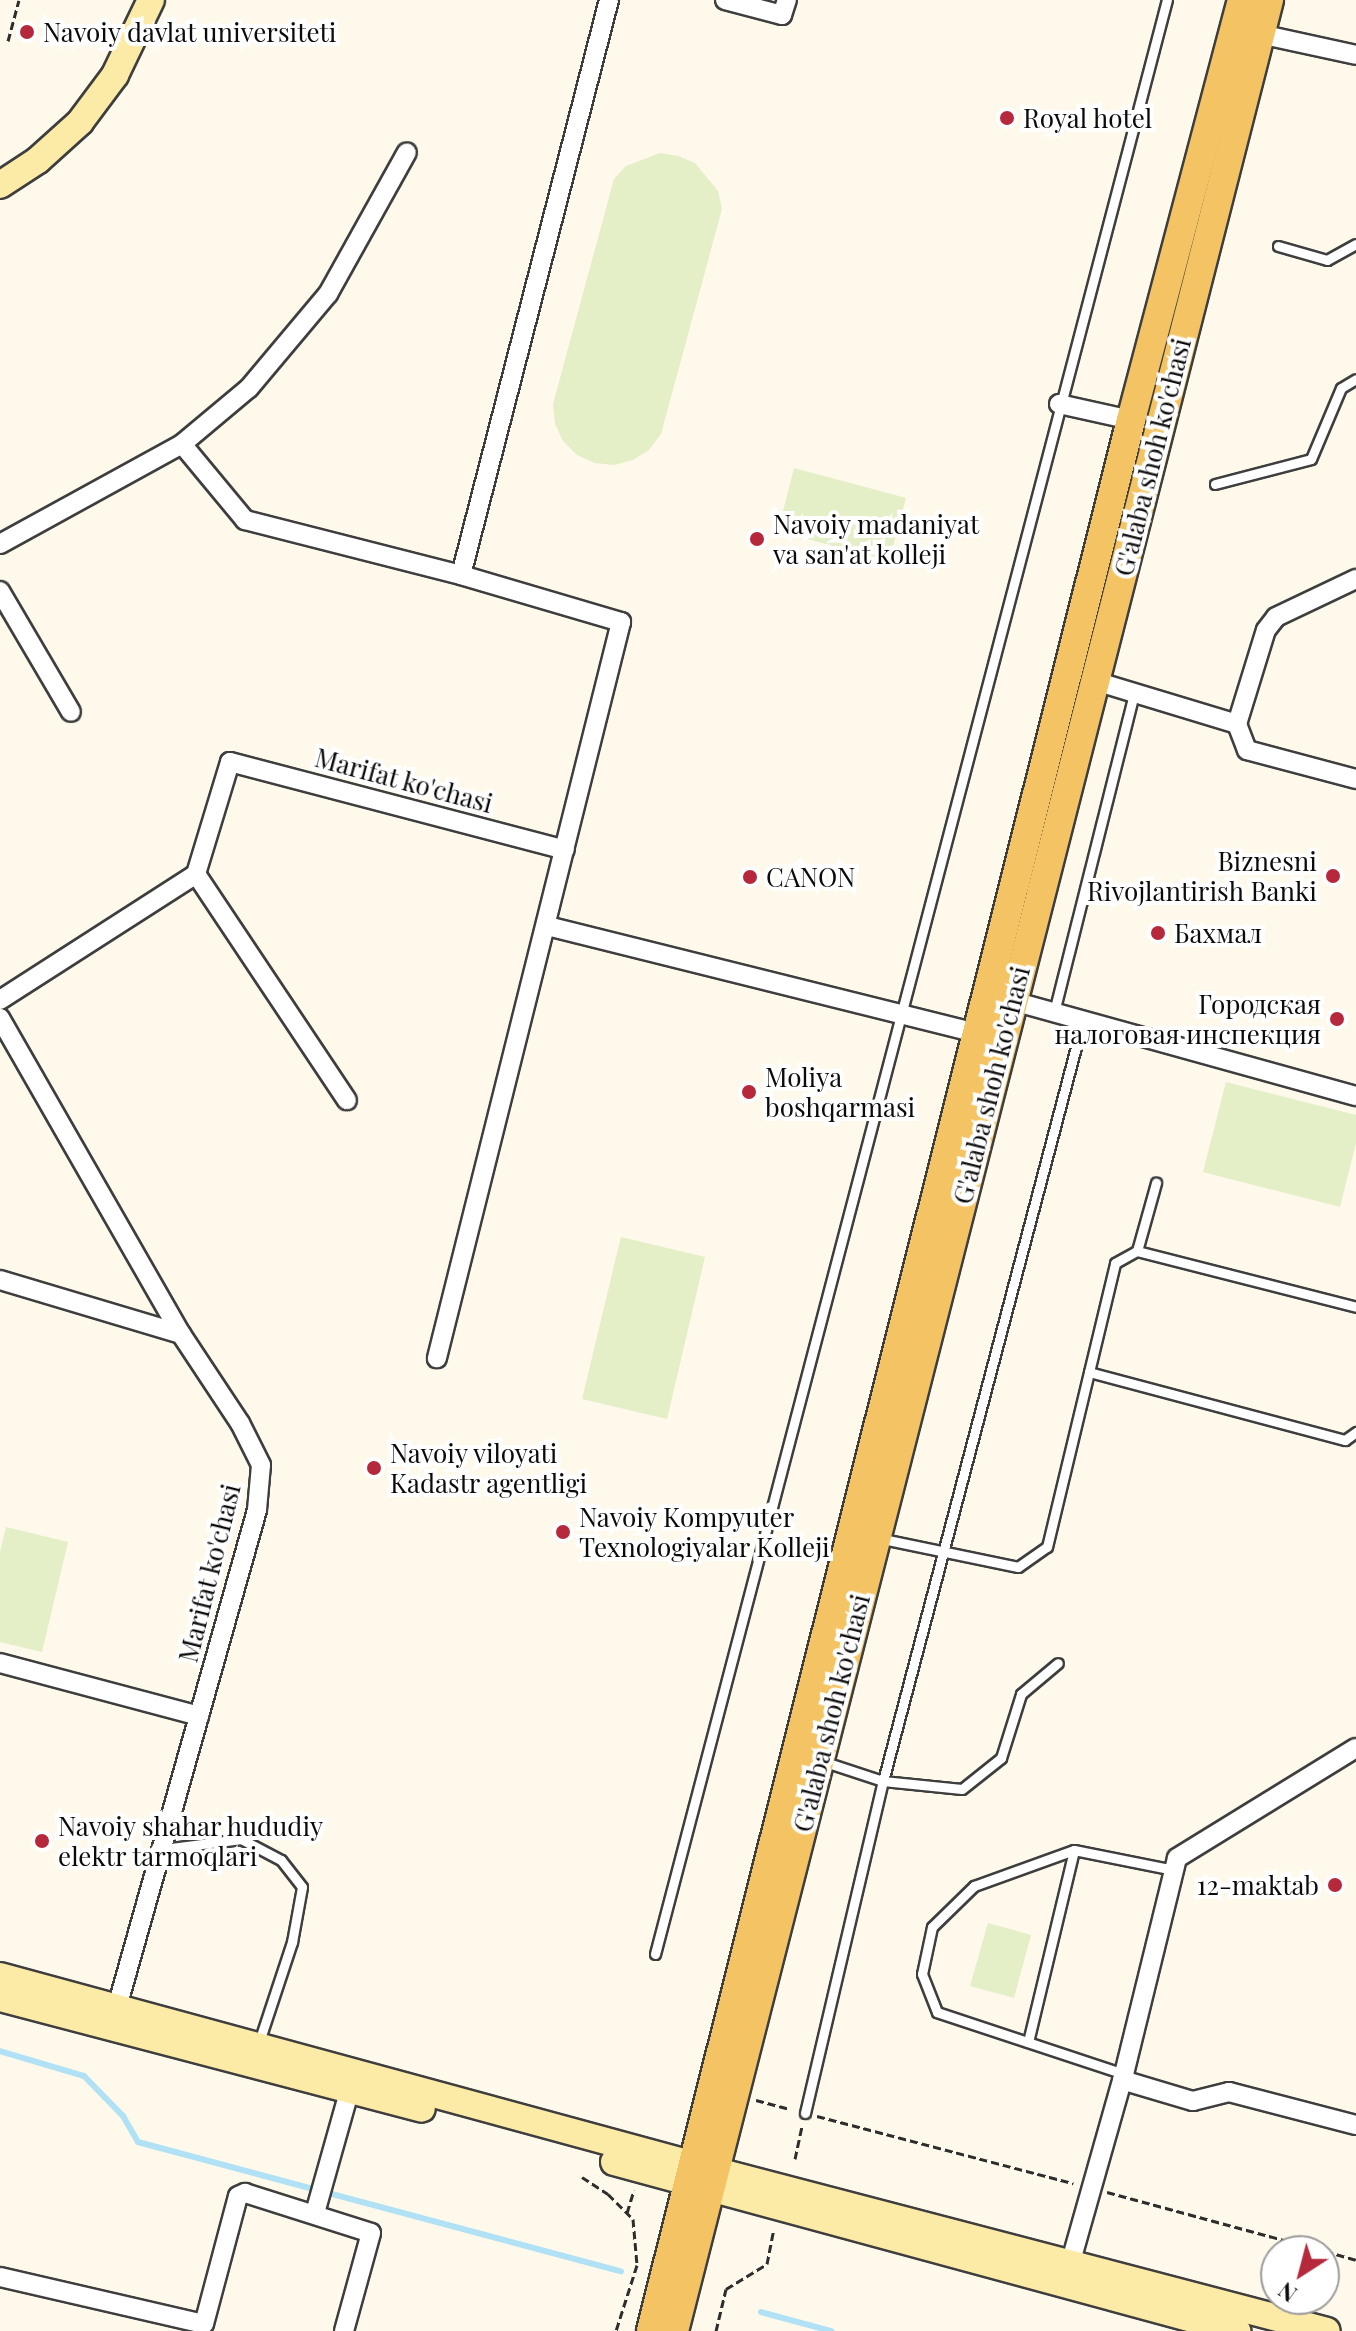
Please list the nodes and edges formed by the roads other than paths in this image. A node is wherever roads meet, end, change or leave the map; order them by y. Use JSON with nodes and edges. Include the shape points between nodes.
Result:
{"nodes":[{"id":1,"x":131,"y":0,"type":"edge"},
{"id":2,"x":151,"y":0,"type":"edge"},
{"id":3,"x":609,"y":0,"type":"edge"},
{"id":4,"x":725,"y":0,"type":"edge"},
{"id":5,"x":1167,"y":0,"type":"edge"},
{"id":6,"x":1242,"y":0,"type":"edge"},
{"id":7,"x":1269,"y":0,"type":"edge"},
{"id":8,"x":784,"y":8,"type":"edge"},
{"id":9,"x":1260,"y":34,"type":"junction"},
{"id":10,"x":1356,"y":55,"type":"edge"},
{"id":11,"x":407,"y":152,"type":"dead end"},
{"id":12,"x":0,"y":166,"type":"edge"},
{"id":13,"x":0,"y":185,"type":"edge"},
{"id":14,"x":1356,"y":244,"type":"edge"},
{"id":15,"x":1278,"y":246,"type":"dead end"},
{"id":16,"x":1356,"y":379,"type":"edge"},
{"id":17,"x":1059,"y":404,"type":"junction"},
{"id":18,"x":1131,"y":420,"type":"junction"},
{"id":19,"x":182,"y":444,"type":"junction"},
{"id":20,"x":1215,"y":484,"type":"dead end"},
{"id":21,"x":0,"y":544,"type":"edge"},
{"id":22,"x":461,"y":575,"type":"junction"},
{"id":23,"x":1356,"y":579,"type":"edge"},
{"id":24,"x":0,"y":591,"type":"edge"},
{"id":25,"x":1095,"y":681,"type":"junction"},
{"id":26,"x":1134,"y":693,"type":"junction"},
{"id":27,"x":71,"y":712,"type":"dead end"},
{"id":28,"x":1237,"y":724,"type":"junction"},
{"id":29,"x":1356,"y":779,"type":"edge"},
{"id":30,"x":565,"y":850,"type":"junction"},
{"id":31,"x":196,"y":874,"type":"junction"},
{"id":32,"x":547,"y":926,"type":"junction"},
{"id":33,"x":0,"y":1000,"type":"edge"},
{"id":34,"x":1013,"y":1001,"type":"junction"},
{"id":35,"x":1054,"y":1012,"type":"junction"},
{"id":36,"x":902,"y":1016,"type":"junction"},
{"id":37,"x":0,"y":1018,"type":"edge"},
{"id":38,"x":1083,"y":1020,"type":"junction"},
{"id":39,"x":977,"y":1033,"type":"junction"},
{"id":40,"x":1356,"y":1096,"type":"edge"},
{"id":41,"x":347,"y":1100,"type":"dead end"},
{"id":42,"x":1156,"y":1183,"type":"dead end"},
{"id":43,"x":1137,"y":1251,"type":"junction"},
{"id":44,"x":0,"y":1280,"type":"edge"},
{"id":45,"x":1356,"y":1307,"type":"edge"},
{"id":46,"x":181,"y":1334,"type":"junction"},
{"id":47,"x":437,"y":1358,"type":"dead end"},
{"id":48,"x":1089,"y":1372,"type":"junction"},
{"id":49,"x":1356,"y":1432,"type":"edge"},
{"id":50,"x":876,"y":1538,"type":"junction"},
{"id":51,"x":943,"y":1552,"type":"junction"},
{"id":52,"x":0,"y":1663,"type":"edge"},
{"id":53,"x":1058,"y":1663,"type":"dead end"},
{"id":54,"x":199,"y":1716,"type":"junction"},
{"id":55,"x":1356,"y":1748,"type":"edge"},
{"id":56,"x":819,"y":1760,"type":"junction"},
{"id":57,"x":883,"y":1781,"type":"junction"},
{"id":58,"x":163,"y":1849,"type":"junction"},
{"id":59,"x":1074,"y":1850,"type":"junction"},
{"id":60,"x":1174,"y":1871,"type":"junction"},
{"id":61,"x":655,"y":1954,"type":"dead end"},
{"id":62,"x":0,"y":1976,"type":"edge"},
{"id":63,"x":0,"y":1998,"type":"edge"},
{"id":64,"x":117,"y":2007,"type":"junction"},
{"id":65,"x":1028,"y":2042,"type":"junction"},
{"id":66,"x":258,"y":2045,"type":"junction"},
{"id":67,"x":1123,"y":2077,"type":"junction"},
{"id":68,"x":353,"y":2081,"type":"junction"},
{"id":69,"x":805,"y":2113,"type":"road end"},
{"id":70,"x":1356,"y":2125,"type":"edge"},
{"id":71,"x":703,"y":2177,"type":"junction"},
{"id":72,"x":315,"y":2213,"type":"junction"},
{"id":73,"x":1067,"y":2274,"type":"junction"},
{"id":74,"x":0,"y":2277,"type":"edge"},
{"id":75,"x":344,"y":2331,"type":"edge"},
{"id":76,"x":651,"y":2331,"type":"edge"},
{"id":77,"x":674,"y":2331,"type":"edge"},
{"id":78,"x":1237,"y":2331,"type":"edge"},
{"id":79,"x":1327,"y":2331,"type":"edge"}],
"edges":[{"from":1,"to":12,"type":"main road","via":[[109,55],[82,90],[43,137]]},
{"from":2,"to":13,"type":"main road","via":[[115,75],[80,122]]},
{"from":3,"to":22,"type":"street"},
{"from":4,"to":8,"type":"street"},
{"from":5,"to":17,"type":"lane"},
{"from":6,"to":18,"type":"main road","name":"G'alaba shoh ko'chasi"},
{"from":7,"to":9,"type":"main road","name":"G'alaba shoh ko'chasi"},
{"from":9,"to":10,"type":"street"},
{"from":9,"to":25,"type":"main road","name":"G'alaba shoh ko'chasi"},
{"from":11,"to":19,"type":"street","via":[[328,294],[249,388]]},
{"from":14,"to":15,"type":"lane","via":[[1327,260]]},
{"from":16,"to":20,"type":"lane","via":[[1341,388],[1311,459]]},
{"from":17,"to":18,"type":"street"},
{"from":17,"to":36,"type":"lane"},
{"from":18,"to":39,"type":"main road","name":"G'alaba shoh ko'chasi"},
{"from":19,"to":21,"type":"street"},
{"from":19,"to":22,"type":"street","via":[[245,520]]},
{"from":22,"to":30,"type":"street","via":[[621,622]]},
{"from":23,"to":28,"type":"street","via":[[1276,617],[1266,630]]},
{"from":24,"to":27,"type":"street"},
{"from":25,"to":26,"type":"street"},
{"from":25,"to":34,"type":"main road","name":"G'alaba shoh ko'chasi"},
{"from":26,"to":28,"type":"street"},
{"from":26,"to":35,"type":"lane"},
{"from":28,"to":29,"type":"street","via":[[1247,750]]},
{"from":30,"to":31,"type":"street","name":"Marifat ko'chasi","via":[[230,762]]},
{"from":30,"to":32,"type":"street"},
{"from":31,"to":33,"type":"street"},
{"from":31,"to":41,"type":"street"},
{"from":32,"to":36,"type":"street"},
{"from":32,"to":47,"type":"street"},
{"from":34,"to":35,"type":"street"},
{"from":34,"to":50,"type":"main road","name":"G'alaba shoh ko'chasi"},
{"from":35,"to":38,"type":"street"},
{"from":36,"to":39,"type":"street"},
{"from":36,"to":61,"type":"lane"},
{"from":37,"to":46,"type":"street","name":"Marifat ko'chasi"},
{"from":38,"to":40,"type":"street"},
{"from":38,"to":51,"type":"lane"},
{"from":39,"to":71,"type":"main road","name":"G'alaba shoh ko'chasi","via":[[712,2085]]},
{"from":42,"to":43,"type":"lane"},
{"from":43,"to":45,"type":"lane"},
{"from":43,"to":48,"type":"lane","via":[[1115,1263]]},
{"from":44,"to":46,"type":"street"},
{"from":46,"to":54,"type":"street","name":"Marifat ko'chasi","via":[[261,1465],[257,1510]]},
{"from":48,"to":49,"type":"lane","via":[[1345,1440]]},
{"from":48,"to":51,"type":"lane","via":[[1047,1547],[1018,1567]]},
{"from":50,"to":51,"type":"lane"},
{"from":50,"to":56,"type":"main road","name":"G'alaba shoh ko'chasi"},
{"from":51,"to":57,"type":"lane"},
{"from":52,"to":54,"type":"street"},
{"from":53,"to":57,"type":"lane","via":[[1021,1694],[1001,1758],[962,1789]]},
{"from":54,"to":58,"type":"street","name":"Marifat ko'chasi"},
{"from":55,"to":60,"type":"street","via":[[1177,1858]]},
{"from":56,"to":57,"type":"lane"},
{"from":56,"to":71,"type":"main road","name":"G'alaba shoh ko'chasi"},
{"from":57,"to":69,"type":"lane"},
{"from":58,"to":64,"type":"street","name":"Marifat ko'chasi"},
{"from":58,"to":66,"type":"lane","via":[[241,1839],[281,1860],[302,1887],[292,1942]]},
{"from":59,"to":60,"type":"lane"},
{"from":59,"to":65,"type":"lane"},
{"from":59,"to":65,"type":"lane","via":[[974,1886],[932,1927],[922,1974],[937,2012]]},
{"from":60,"to":67,"type":"street"},
{"from":62,"to":64,"type":"main road"},
{"from":63,"to":68,"type":"main road"},
{"from":64,"to":66,"type":"main road"},
{"from":65,"to":67,"type":"lane"},
{"from":66,"to":68,"type":"main road"},
{"from":67,"to":70,"type":"street","via":[[1193,2101],[1229,2092]]},
{"from":67,"to":73,"type":"street"},
{"from":68,"to":71,"type":"main road"},
{"from":68,"to":72,"type":"street"},
{"from":71,"to":73,"type":"main road"},
{"from":71,"to":76,"type":"main road"},
{"from":71,"to":77,"type":"main road"},
{"from":72,"to":74,"type":"street","via":[[245,2193],[238,2196],[204,2324]]},
{"from":72,"to":75,"type":"street","via":[[371,2233]]},
{"from":73,"to":78,"type":"main road"},
{"from":73,"to":79,"type":"main road"}]}
